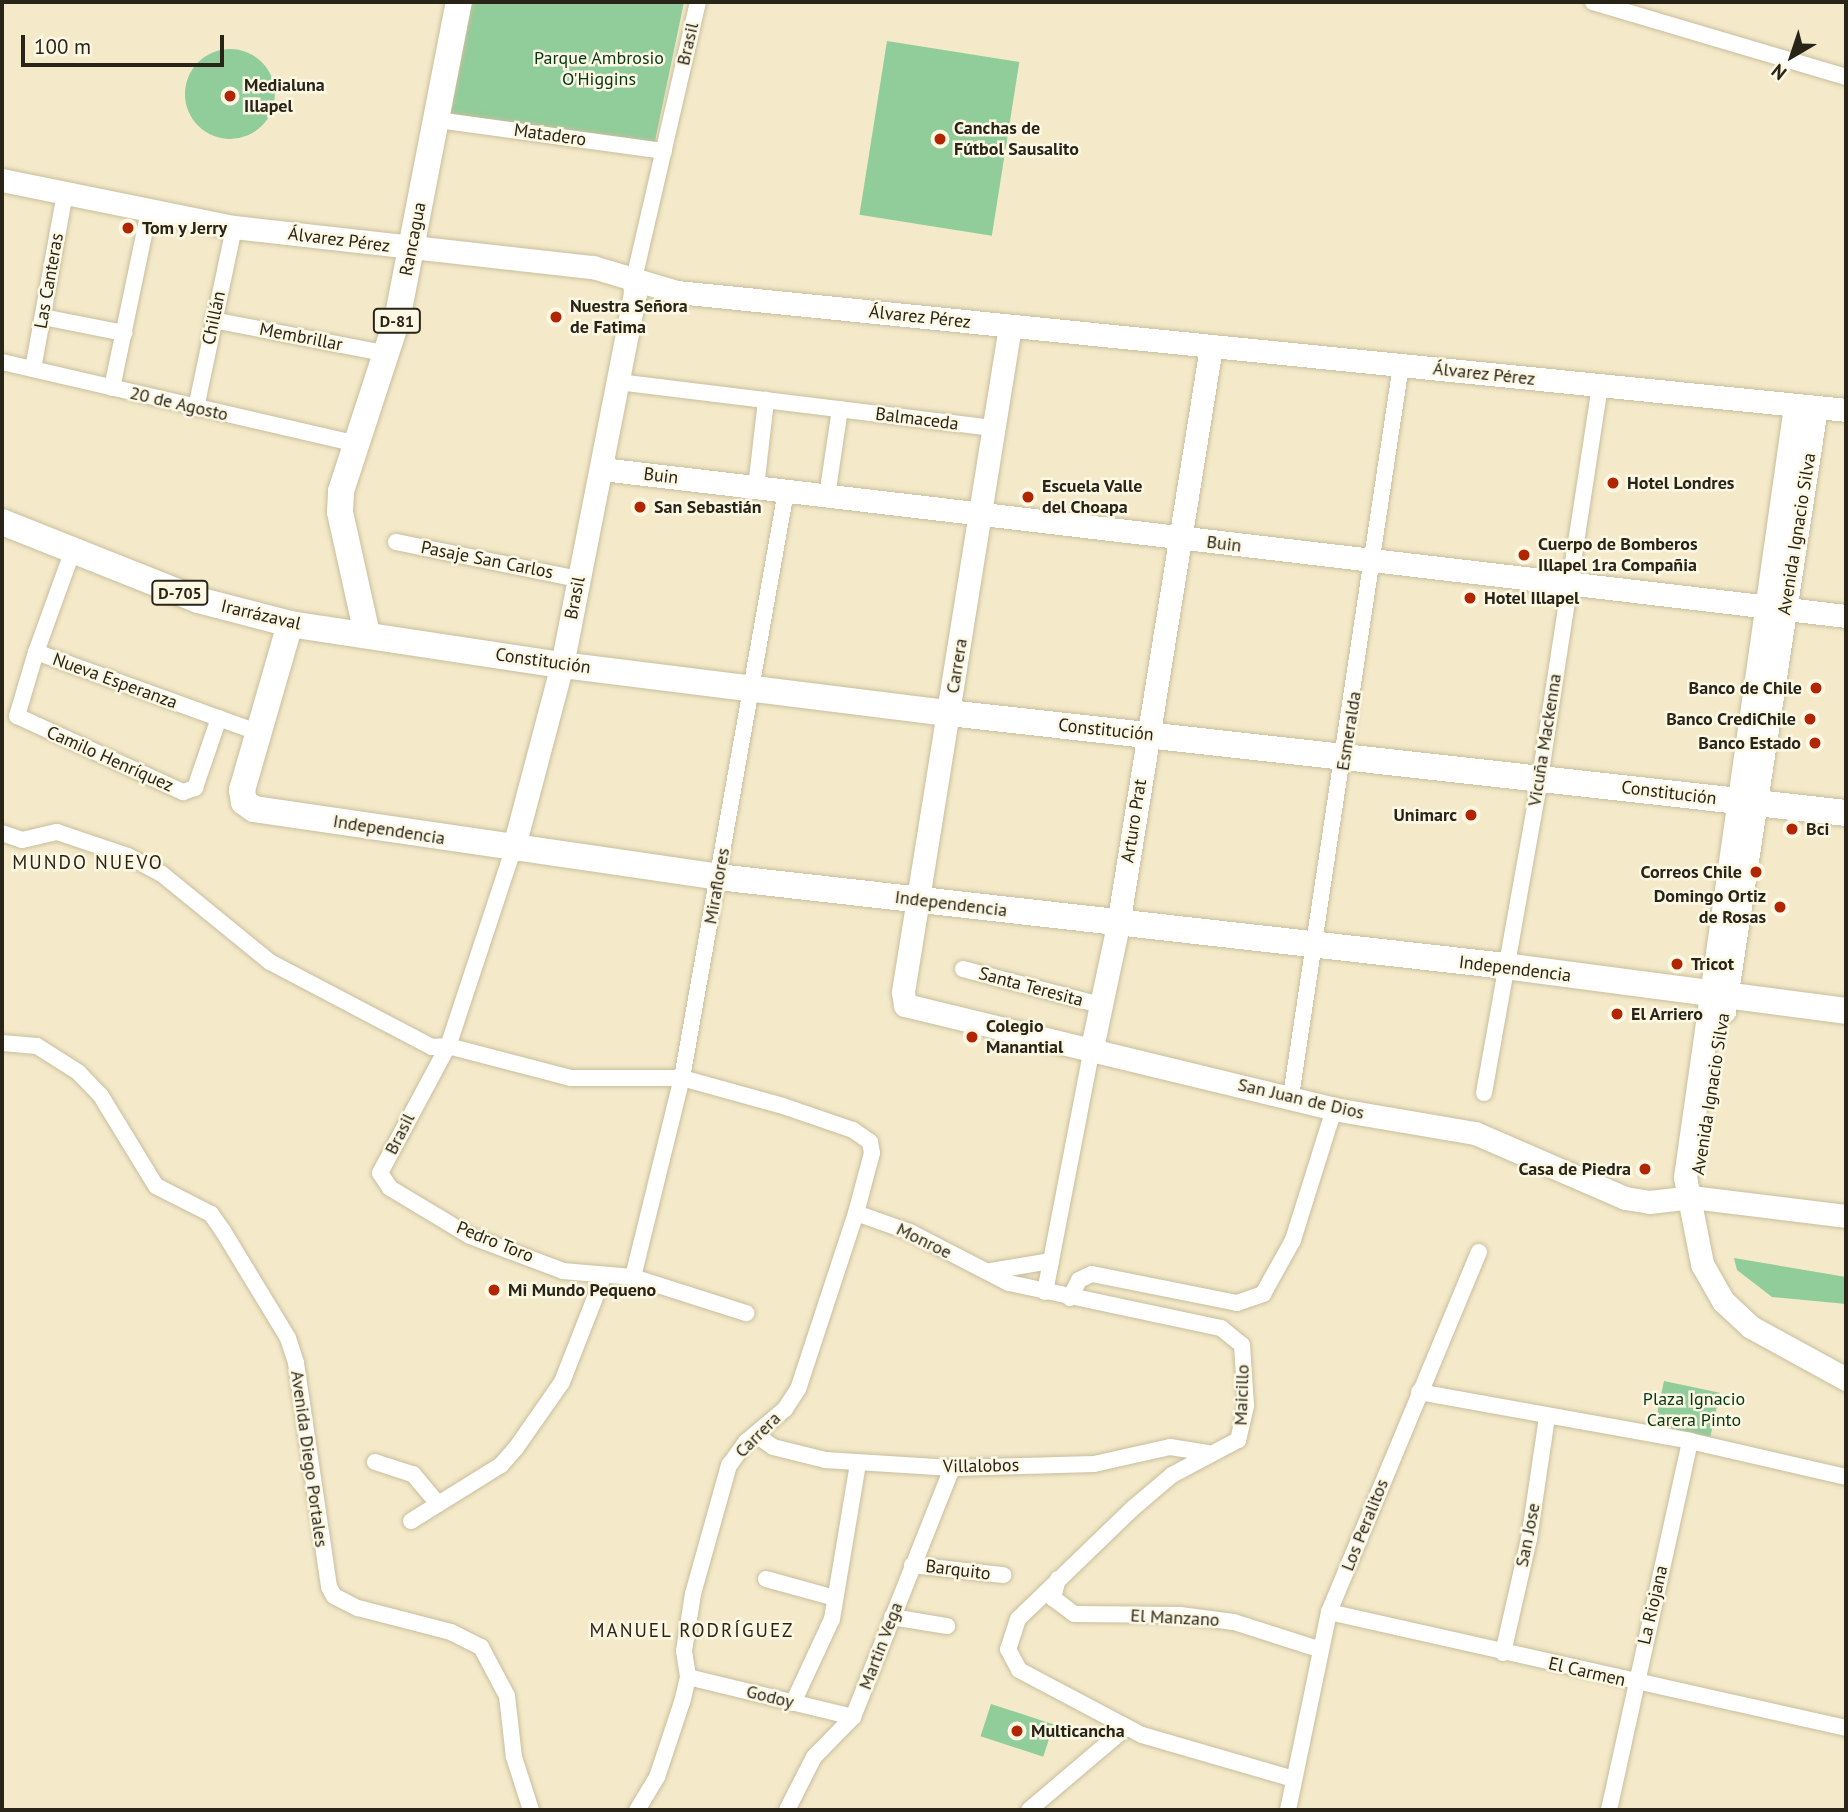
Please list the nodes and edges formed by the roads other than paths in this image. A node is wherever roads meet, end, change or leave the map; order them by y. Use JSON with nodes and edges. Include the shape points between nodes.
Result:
{"nodes":[{"id":1,"x":459,"y":2,"type":"edge"},
{"id":2,"x":698,"y":2,"type":"edge"},
{"id":3,"x":1593,"y":2,"type":"edge"},
{"id":4,"x":1846,"y":77,"type":"edge"},
{"id":5,"x":437,"y":120,"type":"junction"},
{"id":6,"x":664,"y":151,"type":"junction"},
{"id":7,"x":2,"y":180,"type":"edge"},
{"id":8,"x":65,"y":193,"type":"junction"},
{"id":9,"x":149,"y":211,"type":"junction"},
{"id":10,"x":234,"y":227,"type":"junction"},
{"id":11,"x":412,"y":249,"type":"junction"},
{"id":12,"x":634,"y":279,"type":"junction"},
{"id":13,"x":43,"y":317,"type":"junction"},
{"id":14,"x":213,"y":320,"type":"junction"},
{"id":15,"x":1010,"y":327,"type":"junction"},
{"id":16,"x":124,"y":333,"type":"junction"},
{"id":17,"x":1211,"y":347,"type":"junction"},
{"id":18,"x":388,"y":354,"type":"junction"},
{"id":19,"x":2,"y":362,"type":"edge"},
{"id":20,"x":1401,"y":365,"type":"junction"},
{"id":21,"x":33,"y":369,"type":"junction"},
{"id":22,"x":618,"y":382,"type":"junction"},
{"id":23,"x":1600,"y":386,"type":"junction"},
{"id":24,"x":112,"y":388,"type":"junction"},
{"id":25,"x":766,"y":400,"type":"junction"},
{"id":26,"x":1806,"y":407,"type":"junction"},
{"id":27,"x":196,"y":408,"type":"junction"},
{"id":28,"x":840,"y":409,"type":"junction"},
{"id":29,"x":1846,"y":411,"type":"edge"},
{"id":30,"x":995,"y":428,"type":"junction"},
{"id":31,"x":356,"y":444,"type":"junction"},
{"id":32,"x":601,"y":469,"type":"junction"},
{"id":33,"x":756,"y":487,"type":"junction"},
{"id":34,"x":786,"y":491,"type":"junction"},
{"id":35,"x":827,"y":496,"type":"junction"},
{"id":36,"x":981,"y":516,"type":"junction"},
{"id":37,"x":2,"y":522,"type":"edge"},
{"id":38,"x":1181,"y":539,"type":"junction"},
{"id":39,"x":396,"y":542,"type":"dead end"},
{"id":40,"x":73,"y":550,"type":"junction"},
{"id":41,"x":1374,"y":561,"type":"junction"},
{"id":42,"x":578,"y":579,"type":"junction"},
{"id":43,"x":1569,"y":584,"type":"junction"},
{"id":44,"x":1775,"y":608,"type":"junction"},
{"id":45,"x":1846,"y":616,"type":"edge"},
{"id":46,"x":290,"y":624,"type":"junction"},
{"id":47,"x":367,"y":634,"type":"junction"},
{"id":48,"x":36,"y":652,"type":"junction"},
{"id":49,"x":562,"y":665,"type":"junction"},
{"id":50,"x":753,"y":688,"type":"junction"},
{"id":51,"x":949,"y":713,"type":"junction"},
{"id":52,"x":219,"y":718,"type":"junction"},
{"id":53,"x":257,"y":732,"type":"junction"},
{"id":54,"x":1148,"y":734,"type":"junction"},
{"id":55,"x":1345,"y":756,"type":"junction"},
{"id":56,"x":1540,"y":778,"type":"junction"},
{"id":57,"x":1750,"y":802,"type":"junction"},
{"id":58,"x":1846,"y":813,"type":"edge"},
{"id":59,"x":2,"y":833,"type":"edge"},
{"id":60,"x":513,"y":850,"type":"junction"},
{"id":61,"x":718,"y":877,"type":"junction"},
{"id":62,"x":919,"y":899,"type":"junction"},
{"id":63,"x":1118,"y":925,"type":"junction"},
{"id":64,"x":1315,"y":948,"type":"junction"},
{"id":65,"x":1505,"y":966,"type":"junction"},
{"id":66,"x":963,"y":969,"type":"dead end"},
{"id":67,"x":1718,"y":997,"type":"junction"},
{"id":68,"x":905,"y":1005,"type":"joint"},
{"id":69,"x":1100,"y":1005,"type":"junction"},
{"id":70,"x":1846,"y":1011,"type":"edge"},
{"id":71,"x":2,"y":1043,"type":"edge"},
{"id":72,"x":448,"y":1046,"type":"junction"},
{"id":73,"x":1091,"y":1052,"type":"junction"},
{"id":74,"x":682,"y":1078,"type":"junction"},
{"id":75,"x":1484,"y":1093,"type":"dead end"},
{"id":76,"x":1291,"y":1096,"type":"junction"},
{"id":77,"x":1334,"y":1109,"type":"junction"},
{"id":78,"x":380,"y":1173,"type":"joint"},
{"id":79,"x":1692,"y":1197,"type":"junction"},
{"id":80,"x":856,"y":1213,"type":"junction"},
{"id":81,"x":1846,"y":1216,"type":"edge"},
{"id":82,"x":1479,"y":1252,"type":"dead end"},
{"id":83,"x":1051,"y":1261,"type":"junction"},
{"id":84,"x":991,"y":1271,"type":"junction"},
{"id":85,"x":604,"y":1275,"type":"junction"},
{"id":86,"x":633,"y":1277,"type":"junction"},
{"id":87,"x":1045,"y":1292,"type":"junction"},
{"id":88,"x":1070,"y":1298,"type":"junction"},
{"id":89,"x":746,"y":1313,"type":"dead end"},
{"id":90,"x":1846,"y":1379,"type":"edge"},
{"id":91,"x":1419,"y":1392,"type":"junction"},
{"id":92,"x":1548,"y":1417,"type":"junction"},
{"id":93,"x":756,"y":1435,"type":"junction"},
{"id":94,"x":1690,"y":1441,"type":"junction"},
{"id":95,"x":1208,"y":1453,"type":"junction"},
{"id":96,"x":375,"y":1462,"type":"dead end"},
{"id":97,"x":858,"y":1463,"type":"junction"},
{"id":98,"x":952,"y":1468,"type":"junction"},
{"id":99,"x":1846,"y":1477,"type":"edge"},
{"id":100,"x":437,"y":1503,"type":"junction"},
{"id":101,"x":411,"y":1521,"type":"dead end"},
{"id":102,"x":912,"y":1565,"type":"junction"},
{"id":103,"x":1003,"y":1575,"type":"dead end"},
{"id":104,"x":1058,"y":1578,"type":"junction"},
{"id":105,"x":766,"y":1579,"type":"dead end"},
{"id":106,"x":835,"y":1598,"type":"junction"},
{"id":107,"x":1329,"y":1612,"type":"junction"},
{"id":108,"x":892,"y":1617,"type":"junction"},
{"id":109,"x":947,"y":1626,"type":"dead end"},
{"id":110,"x":1318,"y":1649,"type":"junction"},
{"id":111,"x":1503,"y":1653,"type":"junction"},
{"id":112,"x":688,"y":1677,"type":"junction"},
{"id":113,"x":1636,"y":1684,"type":"junction"},
{"id":114,"x":793,"y":1703,"type":"junction"},
{"id":115,"x":853,"y":1717,"type":"junction"},
{"id":116,"x":1127,"y":1727,"type":"junction"},
{"id":117,"x":1846,"y":1728,"type":"edge"},
{"id":118,"x":1293,"y":1779,"type":"junction"},
{"id":119,"x":531,"y":1810,"type":"edge"},
{"id":120,"x":637,"y":1810,"type":"edge"},
{"id":121,"x":787,"y":1810,"type":"edge"},
{"id":122,"x":1029,"y":1810,"type":"edge"},
{"id":123,"x":1288,"y":1810,"type":"edge"},
{"id":124,"x":1609,"y":1810,"type":"edge"}],
"edges":[{"from":1,"to":5,"type":"main road","name":"Rancagua","number":"D-81"},
{"from":2,"to":6,"type":"street","name":"Brasil"},
{"from":3,"to":4,"type":"street"},
{"from":5,"to":6,"type":"street","name":"Matadero"},
{"from":5,"to":11,"type":"main road","name":"Rancagua","number":"D-81"},
{"from":6,"to":12,"type":"street","name":"Brasil"},
{"from":7,"to":8,"type":"street","name":"Álvarez Pérez"},
{"from":8,"to":9,"type":"street","name":"Álvarez Pérez"},
{"from":8,"to":13,"type":"street","name":"Las Canteras"},
{"from":9,"to":10,"type":"street","name":"Álvarez Pérez"},
{"from":9,"to":16,"type":"street"},
{"from":10,"to":11,"type":"street","name":"Álvarez Pérez"},
{"from":10,"to":14,"type":"street","name":"Chillán"},
{"from":11,"to":12,"type":"street","name":"Álvarez Pérez","via":[[593,267]]},
{"from":11,"to":18,"type":"main road","name":"Rancagua","number":"D-81"},
{"from":12,"to":15,"type":"street","name":"Álvarez Pérez","via":[[677,292]]},
{"from":12,"to":22,"type":"street","name":"Brasil"},
{"from":13,"to":16,"type":"street"},
{"from":13,"to":21,"type":"street","name":"Las Canteras"},
{"from":14,"to":18,"type":"street","name":"Membrillar"},
{"from":14,"to":27,"type":"street","name":"Chillán"},
{"from":15,"to":17,"type":"street","name":"Álvarez Pérez"},
{"from":15,"to":30,"type":"street","name":"Carrera"},
{"from":16,"to":24,"type":"street"},
{"from":17,"to":20,"type":"street","name":"Álvarez Pérez"},
{"from":17,"to":38,"type":"street","name":"Arturo Prat"},
{"from":18,"to":31,"type":"main road","name":"Rancagua","number":"D-81"},
{"from":19,"to":21,"type":"street","name":"20 de Agosto"},
{"from":20,"to":23,"type":"street","name":"Álvarez Pérez"},
{"from":20,"to":41,"type":"street","name":"Esmeralda"},
{"from":21,"to":24,"type":"street","name":"20 de Agosto"},
{"from":22,"to":25,"type":"street","name":"Balmaceda"},
{"from":22,"to":32,"type":"street","name":"Brasil"},
{"from":23,"to":26,"type":"street","name":"Álvarez Pérez"},
{"from":23,"to":43,"type":"street","name":"Vicuña Mackenna"},
{"from":24,"to":27,"type":"street","name":"20 de Agosto"},
{"from":25,"to":28,"type":"street","name":"Balmaceda"},
{"from":25,"to":33,"type":"street"},
{"from":26,"to":29,"type":"street","name":"Álvarez Pérez"},
{"from":26,"to":44,"type":"street","name":"Avenida Ignacio Silva"},
{"from":27,"to":31,"type":"street","name":"20 de Agosto"},
{"from":28,"to":30,"type":"street","name":"Balmaceda"},
{"from":28,"to":35,"type":"street"},
{"from":30,"to":36,"type":"street","name":"Carrera"},
{"from":31,"to":47,"type":"main road","name":"Rancagua","number":"D-81","via":[[343,481],[340,512]]},
{"from":32,"to":33,"type":"street","name":"Buin"},
{"from":32,"to":42,"type":"street","name":"Brasil"},
{"from":33,"to":34,"type":"street","name":"Buin"},
{"from":34,"to":35,"type":"street","name":"Buin"},
{"from":34,"to":50,"type":"street","name":"Miraflores"},
{"from":35,"to":36,"type":"street","name":"Buin"},
{"from":36,"to":38,"type":"street","name":"Buin"},
{"from":36,"to":51,"type":"street","name":"Carrera"},
{"from":37,"to":40,"type":"main road","name":"Irarrázaval","number":"D-705"},
{"from":38,"to":41,"type":"street","name":"Buin"},
{"from":38,"to":54,"type":"street","name":"Arturo Prat"},
{"from":39,"to":42,"type":"street","name":"Pasaje San Carlos"},
{"from":40,"to":46,"type":"main road","name":"Irarrázaval","number":"D-705","via":[[198,600]]},
{"from":40,"to":48,"type":"street","name":"Nueva Esperanza"},
{"from":41,"to":43,"type":"street","name":"Buin"},
{"from":41,"to":55,"type":"street","name":"Esmeralda"},
{"from":42,"to":49,"type":"street","name":"Brasil"},
{"from":43,"to":44,"type":"street","name":"Buin"},
{"from":43,"to":56,"type":"street","name":"Vicuña Mackenna"},
{"from":44,"to":45,"type":"street","name":"Buin"},
{"from":44,"to":57,"type":"street","name":"Avenida Ignacio Silva"},
{"from":46,"to":47,"type":"main road","name":"Irarrázaval","number":"D-705"},
{"from":46,"to":53,"type":"main road","name":"Independencia"},
{"from":47,"to":49,"type":"main road","name":"Constitución"},
{"from":48,"to":52,"type":"street","name":"Nueva Esperanza"},
{"from":48,"to":52,"type":"street","name":"Camilo Henríquez","via":[[17,716],[183,792],[195,789]]},
{"from":49,"to":50,"type":"main road","name":"Constitución"},
{"from":49,"to":60,"type":"street","name":"Brasil"},
{"from":50,"to":51,"type":"main road","name":"Constitución"},
{"from":50,"to":61,"type":"street","name":"Miraflores"},
{"from":51,"to":54,"type":"main road","name":"Constitución"},
{"from":51,"to":62,"type":"street","name":"Carrera"},
{"from":52,"to":53,"type":"street","name":"Nueva Esperanza"},
{"from":53,"to":60,"type":"main road","name":"Independencia","via":[[242,790],[251,807]]},
{"from":54,"to":55,"type":"main road","name":"Constitución"},
{"from":54,"to":63,"type":"street","name":"Arturo Prat"},
{"from":55,"to":56,"type":"main road","name":"Constitución"},
{"from":55,"to":64,"type":"street","name":"Esmeralda"},
{"from":56,"to":57,"type":"main road","name":"Constitución"},
{"from":56,"to":65,"type":"street","name":"Vicuña Mackenna"},
{"from":57,"to":58,"type":"main road","name":"Constitución"},
{"from":57,"to":67,"type":"street","name":"Avenida Ignacio Silva"},
{"from":59,"to":72,"type":"street","via":[[22,840],[57,832],[128,856],[162,874],[233,935],[312,988],[432,1047]]},
{"from":60,"to":61,"type":"main road","name":"Independencia"},
{"from":60,"to":72,"type":"street","name":"Brasil"},
{"from":61,"to":62,"type":"main road","name":"Independencia"},
{"from":61,"to":74,"type":"street","name":"Miraflores"},
{"from":62,"to":63,"type":"main road","name":"Independencia"},
{"from":62,"to":68,"type":"street","name":"Carrera"},
{"from":63,"to":64,"type":"main road","name":"Independencia"},
{"from":63,"to":69,"type":"street","name":"Arturo Prat"},
{"from":64,"to":65,"type":"main road","name":"Independencia"},
{"from":64,"to":76,"type":"street","name":"Esmeralda"},
{"from":65,"to":67,"type":"main road","name":"Independencia"},
{"from":65,"to":75,"type":"street","name":"Vicuña Mackenna"},
{"from":66,"to":69,"type":"street","name":"Santa Teresita"},
{"from":67,"to":70,"type":"main road","name":"Independencia"},
{"from":67,"to":79,"type":"street","name":"Avenida Ignacio Silva","via":[[1685,1171]]},
{"from":68,"to":73,"type":"street","name":"San Juan de Dios"},
{"from":69,"to":73,"type":"street","name":"Arturo Prat"},
{"from":71,"to":119,"type":"street","name":"Avenida Diego Portales","via":[[37,1045],[78,1072],[101,1096],[156,1186],[211,1214],[223,1231],[288,1338],[296,1363],[329,1587],[334,1595],[358,1608],[451,1632],[481,1647],[507,1696],[514,1757]]},
{"from":72,"to":74,"type":"street","via":[[571,1078]]},
{"from":72,"to":78,"type":"street","name":"Brasil"},
{"from":73,"to":76,"type":"street","name":"San Juan de Dios"},
{"from":73,"to":83,"type":"street","name":"Arturo Prat"},
{"from":74,"to":80,"type":"street","name":"Carrera","via":[[807,1114],[853,1130],[870,1142],[872,1153]]},
{"from":74,"to":86,"type":"street","name":"Miraflores"},
{"from":76,"to":77,"type":"street","name":"San Juan de Dios"},
{"from":77,"to":79,"type":"street","name":"San Juan de Dios","via":[[1475,1133],[1625,1198],[1649,1202]]},
{"from":77,"to":88,"type":"street","via":[[1293,1240],[1263,1294],[1237,1303],[1092,1274],[1079,1280]]},
{"from":78,"to":85,"type":"street","name":"Pedro Toro","via":[[390,1188],[470,1236],[563,1270]]},
{"from":79,"to":81,"type":"street","name":"San Juan de Dios"},
{"from":79,"to":90,"type":"street","name":"Avenida Ignacio Silva","via":[[1702,1264],[1723,1301],[1751,1327]]},
{"from":80,"to":84,"type":"street","name":"Monroe","via":[[910,1232]]},
{"from":80,"to":93,"type":"street","name":"Carrera","via":[[798,1389],[785,1409]]},
{"from":82,"to":91,"type":"street","name":"Los Peralitos"},
{"from":83,"to":84,"type":"street"},
{"from":83,"to":87,"type":"street","name":"Arturo Prat"},
{"from":84,"to":87,"type":"street","name":"Monroe","via":[[1009,1283]]},
{"from":85,"to":86,"type":"street","name":"Pedro Toro"},
{"from":85,"to":100,"type":"street","via":[[562,1382],[516,1447],[501,1465]]},
{"from":86,"to":89,"type":"street","name":"Pedro Toro"},
{"from":87,"to":88,"type":"street","name":"Monroe"},
{"from":88,"to":95,"type":"street","name":"Maicillo","via":[[1221,1328],[1242,1345],[1243,1430],[1227,1448]]},
{"from":91,"to":92,"type":"street"},
{"from":91,"to":107,"type":"street","name":"Los Peralitos"},
{"from":92,"to":94,"type":"street"},
{"from":92,"to":111,"type":"street","name":"San Jose","via":[[1529,1539]]},
{"from":93,"to":97,"type":"street","name":"Villalobos","via":[[773,1447]]},
{"from":93,"to":112,"type":"street","name":"Carrera","via":[[729,1465],[704,1543],[684,1651]]},
{"from":94,"to":99,"type":"street"},
{"from":94,"to":113,"type":"street","name":"La Riojana"},
{"from":95,"to":98,"type":"street","name":"Villalobos","via":[[1170,1447],[1094,1464]]},
{"from":95,"to":104,"type":"street","name":"Maicillo","via":[[1172,1475]]},
{"from":96,"to":100,"type":"street","via":[[413,1474]]},
{"from":97,"to":98,"type":"street","name":"Villalobos"},
{"from":97,"to":106,"type":"street"},
{"from":98,"to":102,"type":"street","name":"Martin Vega"},
{"from":100,"to":101,"type":"street"},
{"from":102,"to":103,"type":"street","name":"Barquito"},
{"from":102,"to":108,"type":"street","name":"Martin Vega"},
{"from":104,"to":110,"type":"street","name":"El Manzano","via":[[1053,1598],[1074,1614],[1180,1615],[1234,1622]]},
{"from":104,"to":116,"type":"street","name":"Maicillo","via":[[1018,1619],[1009,1649],[1019,1670]]},
{"from":105,"to":106,"type":"street"},
{"from":106,"to":114,"type":"street","via":[[832,1619]]},
{"from":107,"to":110,"type":"street","name":"Los Peralitos"},
{"from":107,"to":111,"type":"street","name":"El Carmen"},
{"from":108,"to":109,"type":"street"},
{"from":108,"to":115,"type":"street","name":"Martin Vega"},
{"from":110,"to":118,"type":"street","name":"Los Peralitos"},
{"from":111,"to":113,"type":"street","name":"El Carmen"},
{"from":112,"to":114,"type":"street","name":"Godoy"},
{"from":112,"to":120,"type":"street","name":"Carrera","via":[[657,1777]]},
{"from":113,"to":117,"type":"street","name":"El Carmen"},
{"from":113,"to":124,"type":"street","name":"La Riojana"},
{"from":114,"to":115,"type":"street","name":"Godoy"},
{"from":115,"to":121,"type":"street","name":"Martin Vega","via":[[814,1757]]},
{"from":116,"to":118,"type":"street","name":"Maicillo"},
{"from":116,"to":122,"type":"street"},
{"from":118,"to":123,"type":"street","name":"Los Peralitos"}]}
